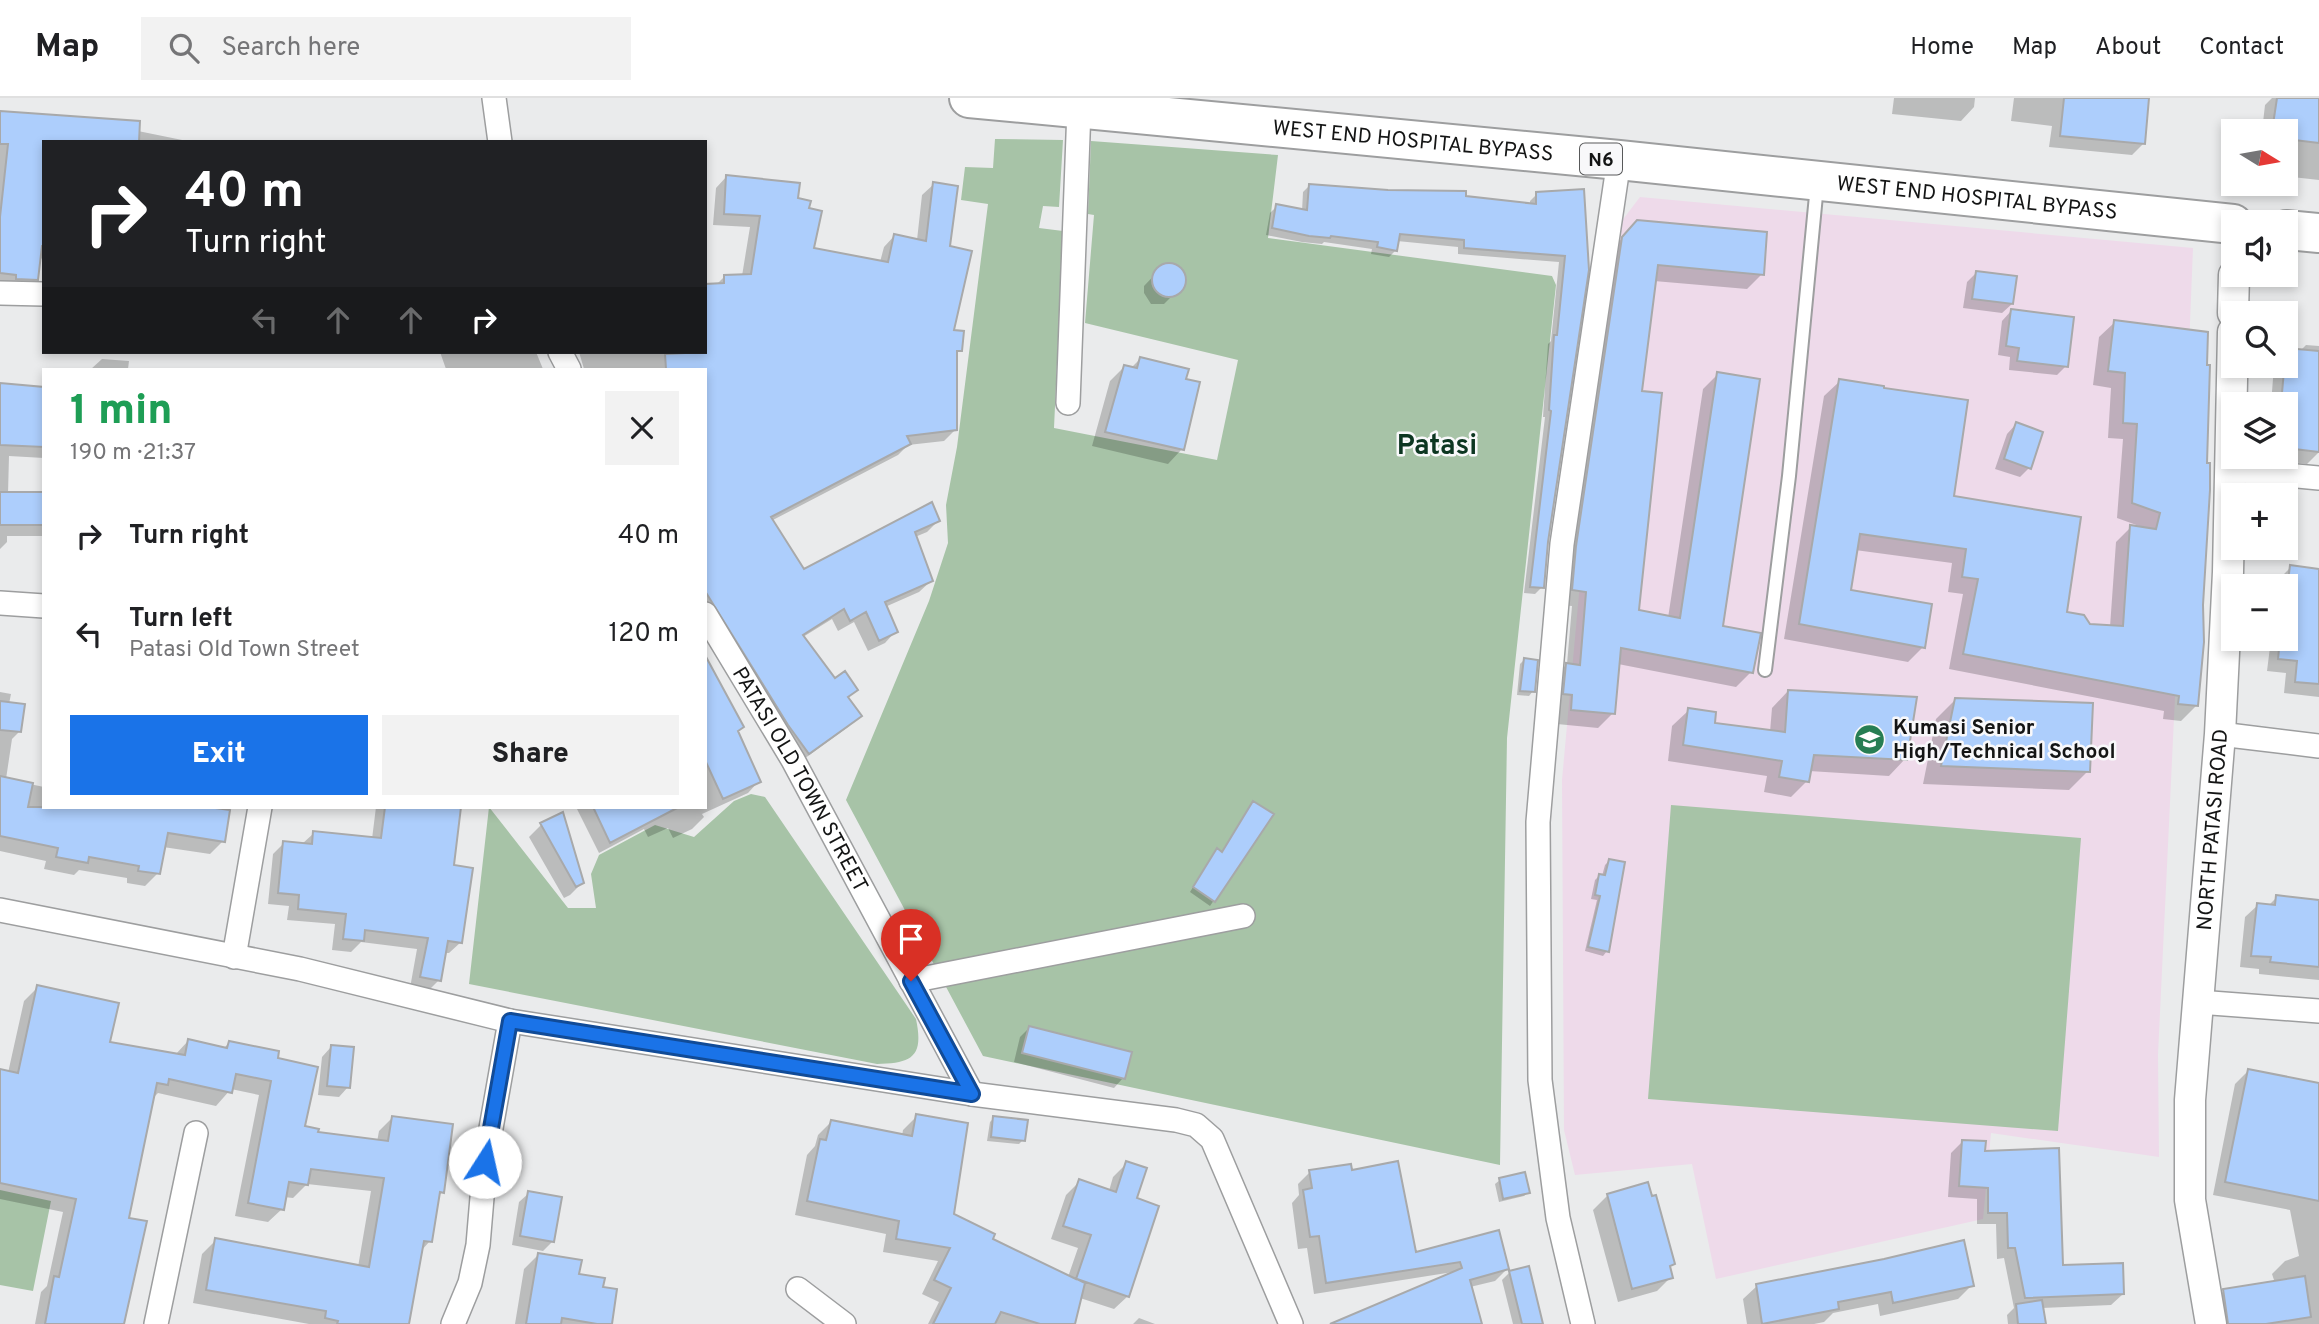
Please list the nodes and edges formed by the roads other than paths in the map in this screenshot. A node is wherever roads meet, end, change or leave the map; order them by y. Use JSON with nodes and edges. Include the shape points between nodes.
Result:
{"nodes":[{"id":1,"x":494,"y":98,"type":"edge"},
{"id":2,"x":969,"y":98,"type":"edge"},
{"id":3,"x":1079,"y":108,"type":"junction"},
{"id":4,"x":500,"y":140,"type":"edge"},
{"id":5,"x":1619,"y":160,"type":"junction"},
{"id":6,"x":1818,"y":181,"type":"junction"},
{"id":7,"x":2221,"y":223,"type":"edge"},
{"id":8,"x":2298,"y":231,"type":"edge"},
{"id":9,"x":2319,"y":233,"type":"edge"},
{"id":10,"x":0,"y":293,"type":"edge"},
{"id":11,"x":42,"y":295,"type":"edge"},
{"id":12,"x":2232,"y":378,"type":"edge"},
{"id":13,"x":1068,"y":403,"type":"dead end"},
{"id":14,"x":2230,"y":470,"type":"junction"},
{"id":15,"x":2319,"y":478,"type":"edge"},
{"id":16,"x":0,"y":603,"type":"edge"},
{"id":17,"x":42,"y":606,"type":"edge"},
{"id":18,"x":707,"y":617,"type":"edge"},
{"id":19,"x":1765,"y":670,"type":"dead end"},
{"id":20,"x":2220,"y":734,"type":"junction"},
{"id":21,"x":2319,"y":746,"type":"edge"},
{"id":22,"x":260,"y":809,"type":"edge"},
{"id":23,"x":0,"y":910,"type":"edge"},
{"id":24,"x":1243,"y":916,"type":"dead end"},
{"id":25,"x":234,"y":957,"type":"junction"},
{"id":26,"x":911,"y":981,"type":"junction"},
{"id":27,"x":2198,"y":1002,"type":"junction"},
{"id":28,"x":2319,"y":1011,"type":"edge"},
{"id":29,"x":510,"y":1021,"type":"junction"},
{"id":30,"x":972,"y":1094,"type":"junction"},
{"id":31,"x":197,"y":1133,"type":"dead end"},
{"id":32,"x":798,"y":1289,"type":"dead end"},
{"id":33,"x":156,"y":1324,"type":"edge"},
{"id":34,"x":453,"y":1324,"type":"edge"},
{"id":35,"x":844,"y":1324,"type":"edge"},
{"id":36,"x":1292,"y":1324,"type":"edge"},
{"id":37,"x":1583,"y":1324,"type":"edge"},
{"id":38,"x":2211,"y":1324,"type":"edge"}],
"edges":[{"from":1,"to":4,"type":"street"},
{"from":2,"to":3,"type":"highway","name":"WEST END HOSPITAL BYPASS","number":"N6"},
{"from":3,"to":5,"type":"highway","name":"WEST END HOSPITAL BYPASS","number":"N6"},
{"from":3,"to":13,"type":"street"},
{"from":5,"to":6,"type":"highway","name":"WEST END HOSPITAL BYPASS","number":"N6"},
{"from":5,"to":37,"type":"street","via":[[1562,544],[1538,822],[1540,1080],[1558,1218]]},
{"from":6,"to":7,"type":"highway","name":"WEST END HOSPITAL BYPASS","number":"N6"},
{"from":6,"to":19,"type":"lane"},
{"from":8,"to":9,"type":"highway"},
{"from":10,"to":11,"type":"street"},
{"from":12,"to":14,"type":"street","name":"NORTH PATASI ROAD"},
{"from":14,"to":15,"type":"street"},
{"from":14,"to":20,"type":"street","name":"NORTH PATASI ROAD"},
{"from":16,"to":17,"type":"street"},
{"from":18,"to":26,"type":"street","name":"PATASI OLD TOWN STREET","via":[[793,760]]},
{"from":20,"to":21,"type":"street"},
{"from":20,"to":27,"type":"street","name":"NORTH PATASI ROAD"},
{"from":22,"to":25,"type":"street"},
{"from":23,"to":25,"type":"street"},
{"from":24,"to":26,"type":"street"},
{"from":25,"to":29,"type":"street"},
{"from":26,"to":30,"type":"street","name":"PATASI OLD TOWN STREET"},
{"from":27,"to":28,"type":"street"},
{"from":27,"to":38,"type":"street","name":"NORTH PATASI ROAD","via":[[2190,1100],[2190,1200]]},
{"from":29,"to":30,"type":"street"},
{"from":29,"to":34,"type":"street","via":[[485,1162],[478,1245],[470,1283]]},
{"from":30,"to":36,"type":"street","via":[[1196,1125],[1212,1139]]},
{"from":31,"to":33,"type":"street"},
{"from":32,"to":35,"type":"street"}]}
